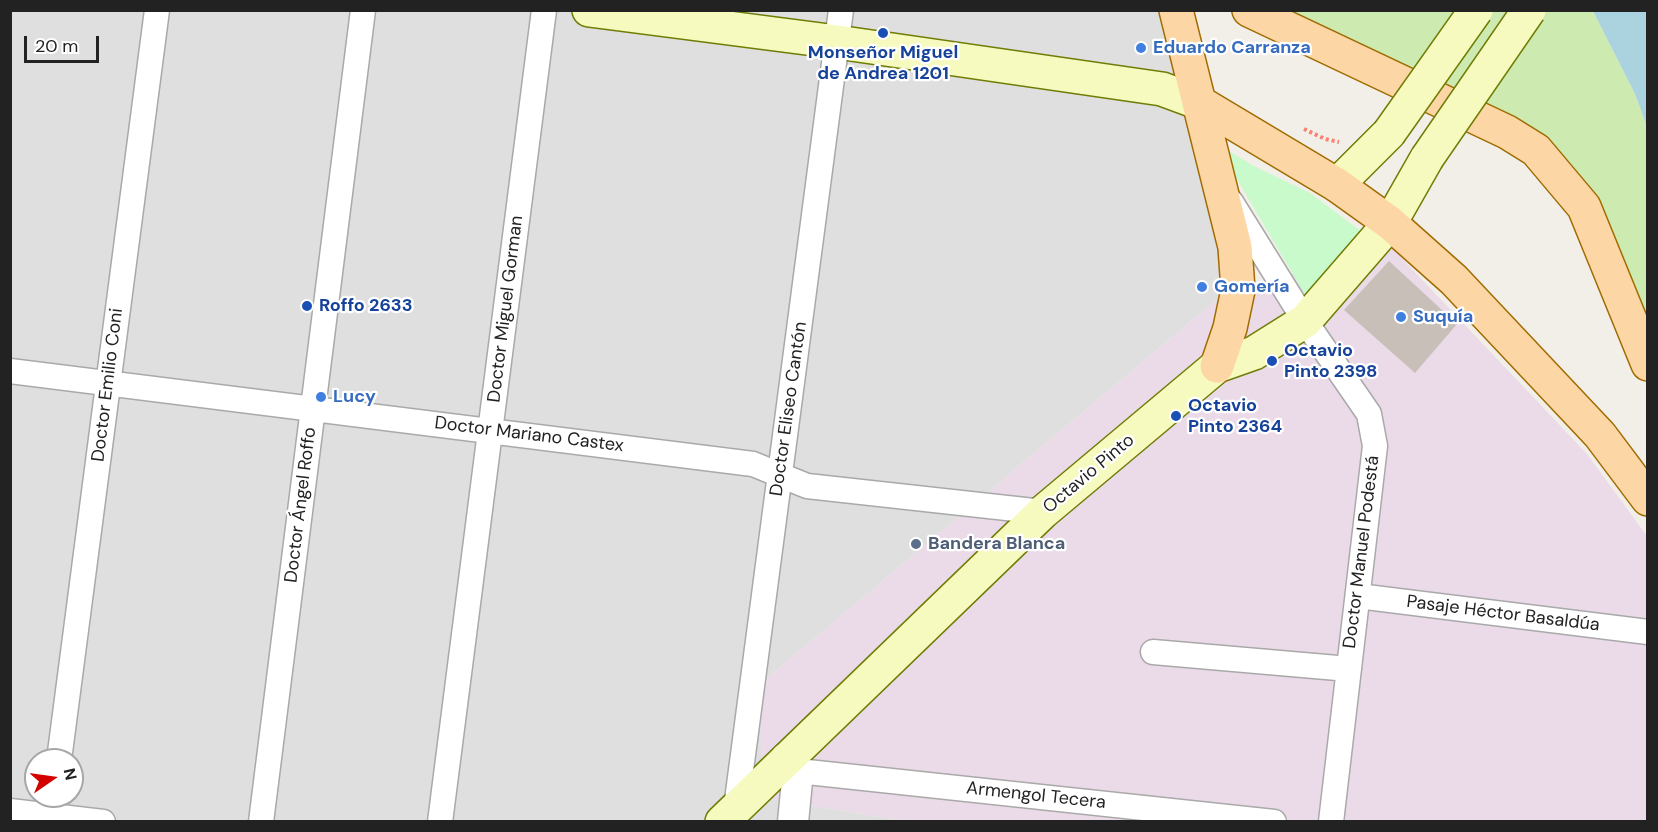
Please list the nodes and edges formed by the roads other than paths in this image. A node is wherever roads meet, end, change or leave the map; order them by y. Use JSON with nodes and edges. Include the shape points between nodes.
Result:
{"nodes":[{"id":1,"x":158,"y":10,"type":"edge"},
{"id":2,"x":363,"y":10,"type":"edge"},
{"id":3,"x":544,"y":10,"type":"edge"},
{"id":4,"x":589,"y":10,"type":"edge"},
{"id":5,"x":1176,"y":10,"type":"edge"},
{"id":6,"x":1249,"y":10,"type":"edge"},
{"id":7,"x":1476,"y":10,"type":"edge"},
{"id":8,"x":1529,"y":10,"type":"edge"},
{"id":9,"x":839,"y":26,"type":"edge"},
{"id":10,"x":1200,"y":103,"type":"junction"},
{"id":11,"x":1218,"y":182,"type":"junction"},
{"id":12,"x":1337,"y":185,"type":"junction"},
{"id":13,"x":1390,"y":223,"type":"junction"},
{"id":14,"x":1305,"y":321,"type":"junction"},
{"id":15,"x":1647,"y":364,"type":"edge"},
{"id":16,"x":1217,"y":366,"type":"junction"},
{"id":17,"x":10,"y":371,"type":"edge"},
{"id":18,"x":109,"y":383,"type":"junction"},
{"id":19,"x":313,"y":409,"type":"junction"},
{"id":20,"x":490,"y":430,"type":"junction"},
{"id":21,"x":780,"y":474,"type":"junction"},
{"id":22,"x":1647,"y":499,"type":"edge"},
{"id":23,"x":1043,"y":512,"type":"junction"},
{"id":24,"x":1358,"y":596,"type":"junction"},
{"id":25,"x":1647,"y":632,"type":"edge"},
{"id":26,"x":1154,"y":652,"type":"dead end"},
{"id":27,"x":1349,"y":669,"type":"junction"},
{"id":28,"x":61,"y":748,"type":"edge"},
{"id":29,"x":792,"y":765,"type":"junction"},
{"id":30,"x":10,"y":811,"type":"edge"},
{"id":31,"x":52,"y":811,"type":"edge"},
{"id":32,"x":729,"y":815,"type":"edge"},
{"id":33,"x":103,"y":822,"type":"edge"},
{"id":34,"x":261,"y":822,"type":"edge"},
{"id":35,"x":440,"y":822,"type":"edge"},
{"id":36,"x":793,"y":822,"type":"edge"},
{"id":37,"x":1274,"y":822,"type":"edge"},
{"id":38,"x":1331,"y":822,"type":"edge"}],
"edges":[{"from":1,"to":18,"type":"street","name":"Doctor Emilio Coni"},
{"from":2,"to":19,"type":"street","name":"Doctor Ángel Roffo"},
{"from":3,"to":20,"type":"street","name":"Doctor Miguel Gorman"},
{"from":4,"to":9,"type":"main road"},
{"from":5,"to":10,"type":"main road"},
{"from":6,"to":15,"type":"main road","via":[[1507,132],[1536,150],[1584,207]]},
{"from":7,"to":12,"type":"main road","bridge":true,"via":[[1389,133]]},
{"from":8,"to":13,"type":"main road","name":"Octavio Pinto","bridge":true,"via":[[1427,158]]},
{"from":9,"to":10,"type":"main road","via":[[1162,89]]},
{"from":9,"to":21,"type":"street","name":"Doctor Eliseo Cantón"},
{"from":10,"to":11,"type":"main road"},
{"from":10,"to":12,"type":"main road"},
{"from":11,"to":14,"type":"street","name":"Doctor Manuel Podestá"},
{"from":11,"to":16,"type":"main road","via":[[1235,247],[1238,290]]},
{"from":12,"to":13,"type":"main road"},
{"from":13,"to":14,"type":"main road","name":"Octavio Pinto"},
{"from":13,"to":22,"type":"main road","via":[[1454,280],[1600,435]]},
{"from":14,"to":16,"type":"main road","name":"Octavio Pinto","via":[[1254,353]]},
{"from":14,"to":24,"type":"street","name":"Doctor Manuel Podestá","via":[[1370,414],[1375,446]]},
{"from":16,"to":23,"type":"main road","name":"Octavio Pinto"},
{"from":17,"to":18,"type":"street","name":"Doctor Mariano Castex"},
{"from":18,"to":19,"type":"street","name":"Doctor Mariano Castex"},
{"from":18,"to":28,"type":"street","name":"Doctor Emilio Coni"},
{"from":19,"to":20,"type":"street","name":"Doctor Mariano Castex"},
{"from":19,"to":34,"type":"street","name":"Doctor Ángel Roffo"},
{"from":20,"to":21,"type":"street","name":"Doctor Mariano Castex","via":[[753,464]]},
{"from":20,"to":35,"type":"street","name":"Doctor Miguel Gorman"},
{"from":21,"to":23,"type":"street","name":"Doctor Mariano Castex","via":[[807,486]]},
{"from":21,"to":32,"type":"street","name":"Doctor Eliseo Cantón"},
{"from":23,"to":29,"type":"main road","name":"Octavio Pinto"},
{"from":24,"to":25,"type":"street","name":"Pasaje Héctor Basaldúa"},
{"from":24,"to":27,"type":"street","name":"Doctor Manuel Podestá"},
{"from":26,"to":27,"type":"street"},
{"from":27,"to":38,"type":"street","name":"Doctor Manuel Podestá"},
{"from":29,"to":32,"type":"main road","name":"Octavio Pinto"},
{"from":29,"to":36,"type":"street"},
{"from":29,"to":37,"type":"street","name":"Armengol Tecera"},
{"from":30,"to":31,"type":"street"},
{"from":31,"to":33,"type":"street"}]}
